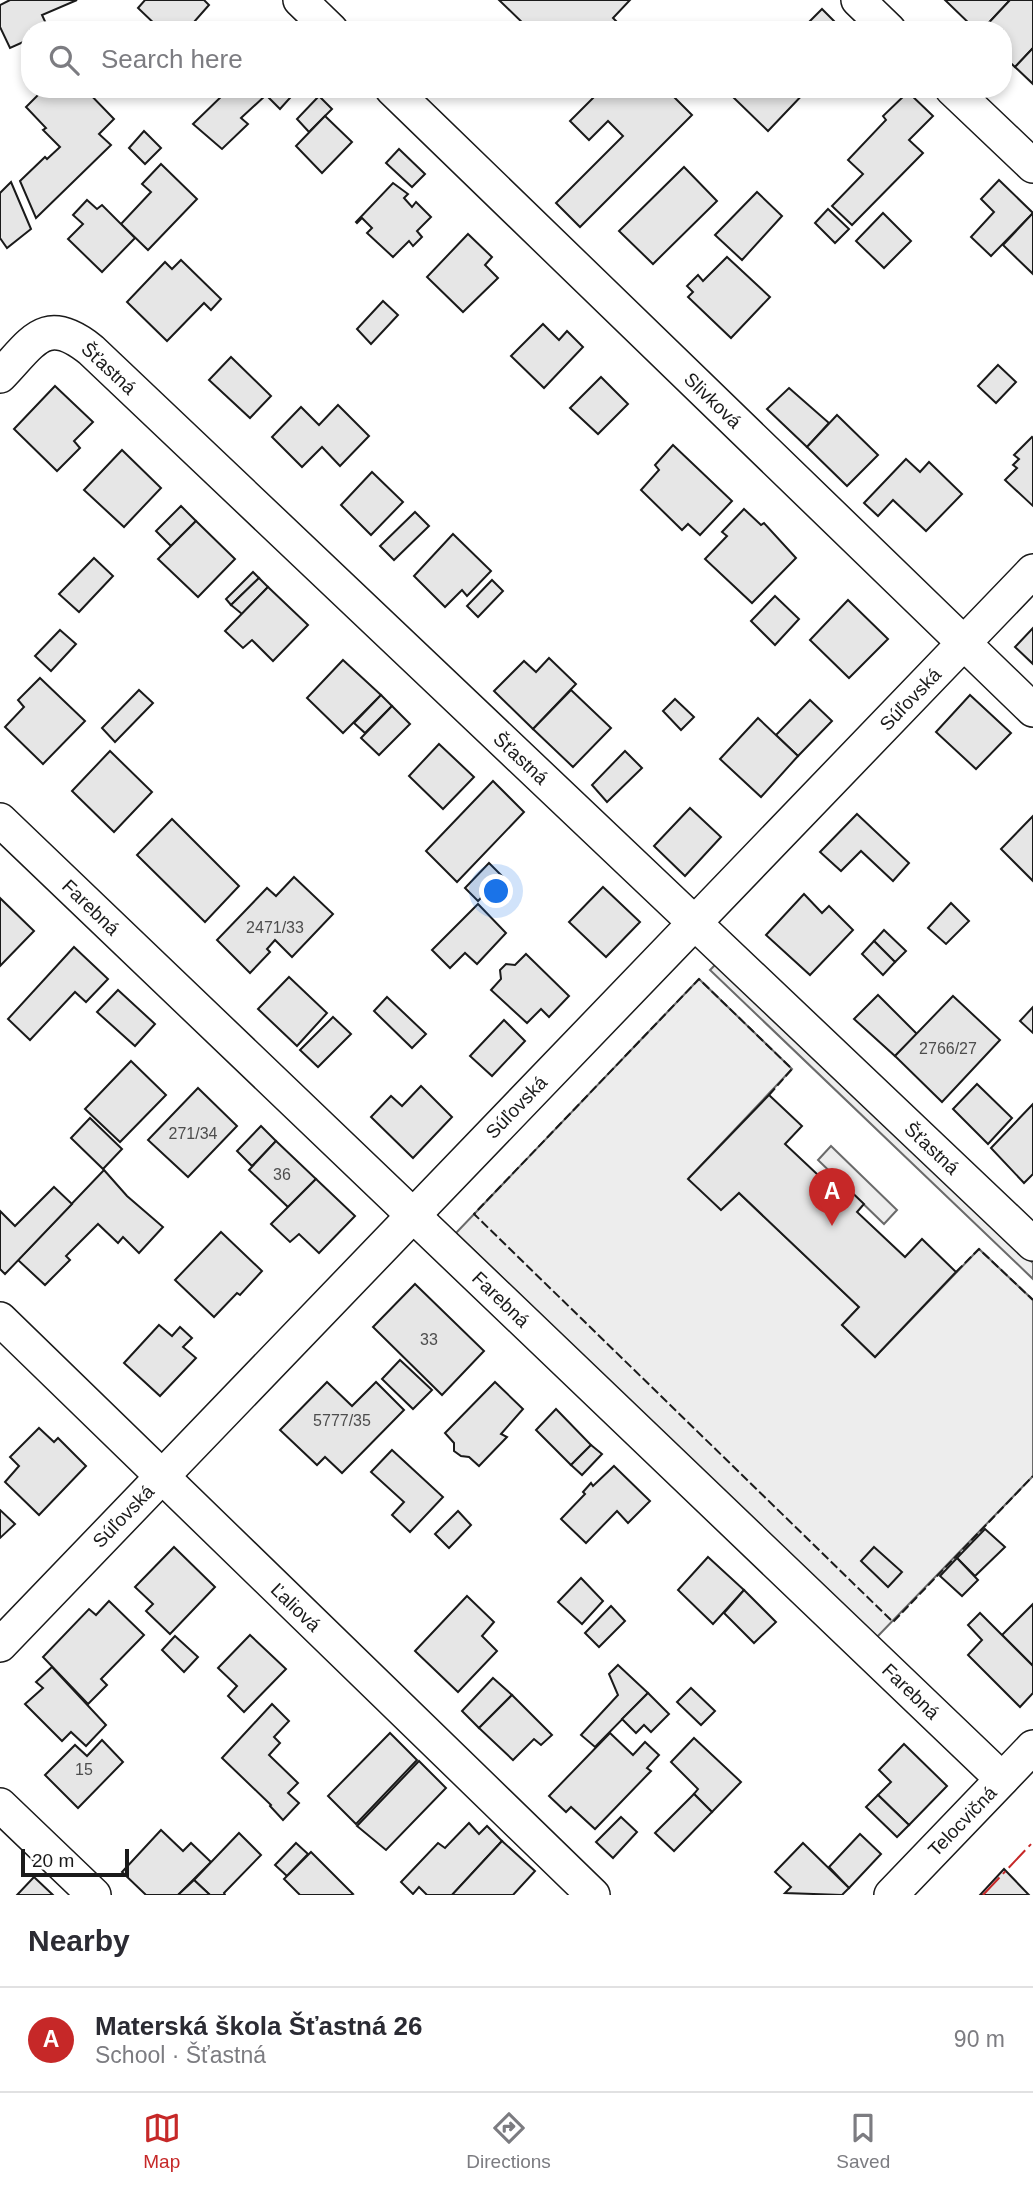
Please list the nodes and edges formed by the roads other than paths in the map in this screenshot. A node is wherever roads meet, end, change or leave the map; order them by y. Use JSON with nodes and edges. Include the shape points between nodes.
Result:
{"nodes":[{"id":1,"x":300,"y":0,"type":"edge"},
{"id":2,"x":858,"y":0,"type":"edge"},
{"id":3,"x":322,"y":21,"type":"edge"},
{"id":4,"x":880,"y":21,"type":"edge"},
{"id":5,"x":401,"y":98,"type":"edge"},
{"id":6,"x":961,"y":98,"type":"edge"},
{"id":7,"x":1033,"y":166,"type":"edge"},
{"id":8,"x":0,"y":376,"type":"edge"},
{"id":9,"x":1033,"y":571,"type":"edge"},
{"id":10,"x":964,"y":643,"type":"junction"},
{"id":11,"x":1033,"y":710,"type":"edge"},
{"id":12,"x":0,"y":820,"type":"edge"},
{"id":13,"x":695,"y":923,"type":"junction"},
{"id":14,"x":412,"y":1214,"type":"junction"},
{"id":15,"x":1033,"y":1244,"type":"edge"},
{"id":16,"x":0,"y":1319,"type":"edge"},
{"id":17,"x":162,"y":1476,"type":"junction"},
{"id":18,"x":0,"y":1645,"type":"edge"},
{"id":19,"x":1033,"y":1747,"type":"edge"},
{"id":20,"x":1002,"y":1779,"type":"junction"},
{"id":21,"x":0,"y":1805,"type":"edge"},
{"id":22,"x":94,"y":1895,"type":"edge"},
{"id":23,"x":593,"y":1895,"type":"edge"},
{"id":24,"x":891,"y":1895,"type":"edge"}],
"edges":[{"from":1,"to":3,"type":"street"},
{"from":2,"to":4,"type":"street"},
{"from":5,"to":10,"type":"street","name":"Slivková"},
{"from":6,"to":7,"type":"street"},
{"from":8,"to":13,"type":"street","name":"Šťastná","via":[[45,334],[59,330],[75,337]]},
{"from":9,"to":10,"type":"street","name":"Súľovská"},
{"from":10,"to":11,"type":"street","name":"Slivková"},
{"from":10,"to":13,"type":"street","name":"Súľovská"},
{"from":12,"to":14,"type":"street","name":"Farebná"},
{"from":13,"to":14,"type":"street","name":"Súľovská"},
{"from":13,"to":15,"type":"street","name":"Šťastná"},
{"from":14,"to":17,"type":"street","name":"Súľovská"},
{"from":14,"to":20,"type":"street","name":"Farebná"},
{"from":16,"to":17,"type":"street","name":"Ľaliová"},
{"from":17,"to":18,"type":"street","name":"Súľovská"},
{"from":17,"to":23,"type":"street","name":"Ľaliová"},
{"from":19,"to":20,"type":"street","name":"Telocvičná"},
{"from":20,"to":24,"type":"street","name":"Telocvičná"},
{"from":21,"to":22,"type":"street"}]}
